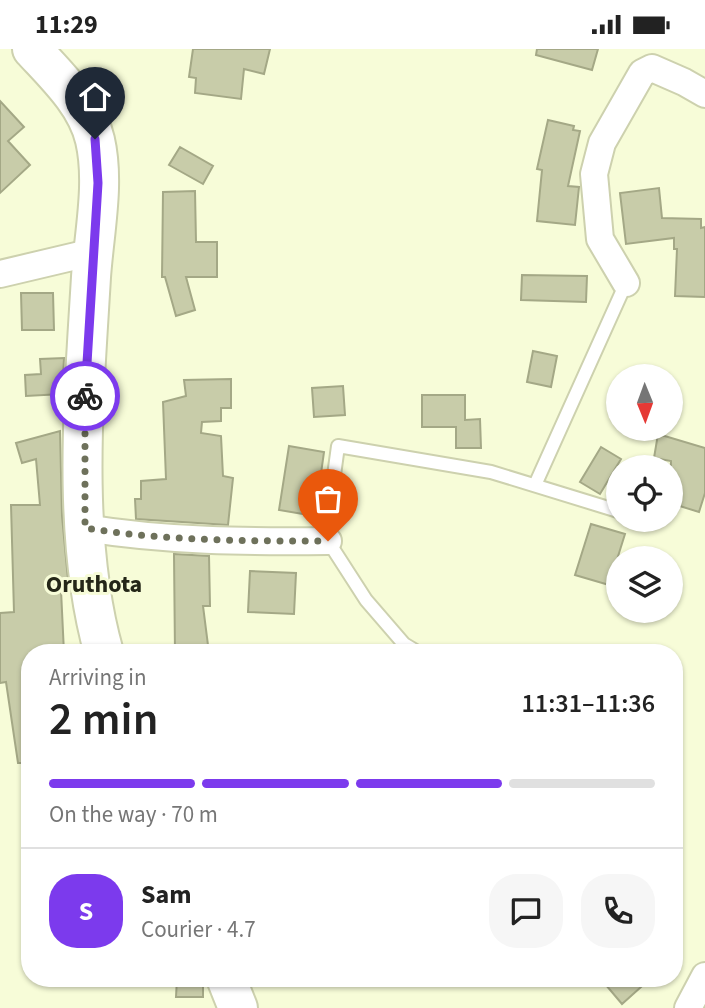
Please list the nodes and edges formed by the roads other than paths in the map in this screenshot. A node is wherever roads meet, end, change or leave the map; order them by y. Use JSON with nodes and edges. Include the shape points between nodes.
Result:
{"nodes":[{"id":1,"x":32,"y":49,"type":"edge"},
{"id":2,"x":705,"y":94,"type":"edge"},
{"id":3,"x":93,"y":252,"type":"junction"},
{"id":4,"x":0,"y":274,"type":"edge"},
{"id":5,"x":626,"y":283,"type":"joint"},
{"id":6,"x":535,"y":485,"type":"junction"},
{"id":7,"x":606,"y":507,"type":"edge"},
{"id":8,"x":85,"y":528,"type":"junction"},
{"id":9,"x":328,"y":541,"type":"junction"},
{"id":10,"x":101,"y":644,"type":"edge"},
{"id":11,"x":404,"y":644,"type":"edge"},
{"id":12,"x":705,"y":976,"type":"edge"},
{"id":13,"x":230,"y":987,"type":"edge"},
{"id":14,"x":238,"y":1008,"type":"edge"},
{"id":15,"x":688,"y":1008,"type":"edge"}],
"edges":[{"from":1,"to":3,"type":"main road","via":[[77,102],[95,139],[98,183]]},
{"from":2,"to":5,"type":"street","via":[[652,68],[642,73],[603,143],[594,174],[600,239]]},
{"from":3,"to":4,"type":"street"},
{"from":3,"to":8,"type":"main road","via":[[85,389]]},
{"from":5,"to":6,"type":"lane"},
{"from":6,"to":7,"type":"lane"},
{"from":6,"to":9,"type":"lane","via":[[491,472],[338,446]]},
{"from":8,"to":9,"type":"street","via":[[232,541]]},
{"from":8,"to":10,"type":"main road"},
{"from":9,"to":11,"type":"lane","via":[[366,600]]},
{"from":12,"to":15,"type":"street"},
{"from":13,"to":14,"type":"main road"}]}
